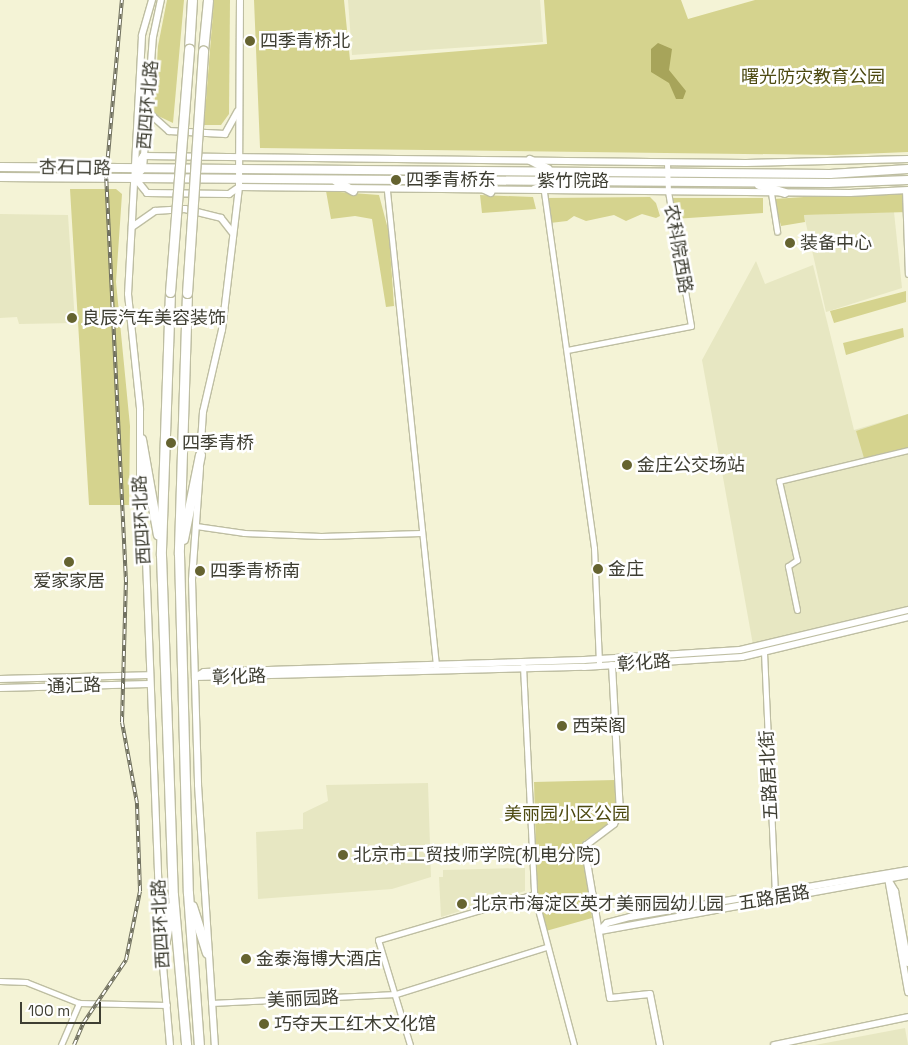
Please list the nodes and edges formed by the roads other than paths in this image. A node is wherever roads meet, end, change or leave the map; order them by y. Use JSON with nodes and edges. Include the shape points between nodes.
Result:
{"nodes":[{"id":1,"x":152,"y":0,"type":"edge"},
{"id":2,"x":161,"y":0,"type":"edge"},
{"id":3,"x":192,"y":0,"type":"edge"},
{"id":4,"x":208,"y":0,"type":"edge"},
{"id":5,"x":240,"y":0,"type":"edge"},
{"id":6,"x":139,"y":102,"type":"junction"},
{"id":7,"x":240,"y":108,"type":"junction"},
{"id":8,"x":149,"y":113,"type":"junction"},
{"id":9,"x":144,"y":131,"type":"junction"},
{"id":10,"x":143,"y":156,"type":"junction"},
{"id":11,"x":241,"y":158,"type":"junction"},
{"id":12,"x":908,"y":159,"type":"edge"},
{"id":13,"x":530,"y":160,"type":"junction"},
{"id":14,"x":667,"y":162,"type":"junction"},
{"id":15,"x":0,"y":167,"type":"edge"},
{"id":16,"x":143,"y":168,"type":"junction"},
{"id":17,"x":240,"y":168,"type":"junction"},
{"id":18,"x":134,"y":169,"type":"junction"},
{"id":19,"x":908,"y":169,"type":"edge"},
{"id":20,"x":550,"y":170,"type":"junction"},
{"id":21,"x":667,"y":172,"type":"junction"},
{"id":22,"x":0,"y":177,"type":"edge"},
{"id":23,"x":135,"y":178,"type":"junction"},
{"id":24,"x":238,"y":178,"type":"junction"},
{"id":25,"x":335,"y":180,"type":"junction"},
{"id":26,"x":467,"y":180,"type":"junction"},
{"id":27,"x":908,"y":180,"type":"edge"},
{"id":28,"x":668,"y":181,"type":"junction"},
{"id":29,"x":750,"y":182,"type":"junction"},
{"id":30,"x":239,"y":188,"type":"junction"},
{"id":31,"x":907,"y":190,"type":"edge"},
{"id":32,"x":352,"y":191,"type":"junction"},
{"id":33,"x":387,"y":191,"type":"junction"},
{"id":34,"x":490,"y":192,"type":"junction"},
{"id":35,"x":544,"y":192,"type":"junction"},
{"id":36,"x":668,"y":192,"type":"junction"},
{"id":37,"x":771,"y":193,"type":"junction"},
{"id":38,"x":785,"y":193,"type":"junction"},
{"id":39,"x":132,"y":227,"type":"junction"},
{"id":40,"x":232,"y":232,"type":"junction"},
{"id":41,"x":777,"y":232,"type":"dead end"},
{"id":42,"x":907,"y":250,"type":"edge"},
{"id":43,"x":908,"y":274,"type":"edge"},
{"id":44,"x":567,"y":350,"type":"junction"},
{"id":45,"x":141,"y":439,"type":"junction"},
{"id":46,"x":908,"y":450,"type":"edge"},
{"id":47,"x":200,"y":455,"type":"junction"},
{"id":48,"x":196,"y":526,"type":"junction"},
{"id":49,"x":421,"y":534,"type":"junction"},
{"id":50,"x":179,"y":554,"type":"junction"},
{"id":51,"x":161,"y":555,"type":"junction"},
{"id":52,"x":797,"y":610,"type":"dead end"},
{"id":53,"x":908,"y":610,"type":"edge"},
{"id":54,"x":908,"y":617,"type":"edge"},
{"id":55,"x":764,"y":652,"type":"junction"},
{"id":56,"x":599,"y":662,"type":"junction"},
{"id":57,"x":522,"y":664,"type":"junction"},
{"id":58,"x":612,"y":665,"type":"junction"},
{"id":59,"x":436,"y":667,"type":"junction"},
{"id":60,"x":148,"y":675,"type":"junction"},
{"id":61,"x":195,"y":677,"type":"junction"},
{"id":62,"x":0,"y":678,"type":"edge"},
{"id":63,"x":149,"y":684,"type":"junction"},
{"id":64,"x":0,"y":688,"type":"edge"},
{"id":65,"x":908,"y":870,"type":"edge"},
{"id":66,"x":908,"y":875,"type":"edge"},
{"id":67,"x":888,"y":877,"type":"junction"},
{"id":68,"x":188,"y":893,"type":"junction"},
{"id":69,"x":534,"y":894,"type":"junction"},
{"id":70,"x":173,"y":895,"type":"junction"},
{"id":71,"x":775,"y":895,"type":"junction"},
{"id":72,"x":599,"y":932,"type":"junction"},
{"id":73,"x":546,"y":947,"type":"junction"},
{"id":74,"x":207,"y":953,"type":"junction"},
{"id":75,"x":162,"y":957,"type":"junction"},
{"id":76,"x":908,"y":962,"type":"edge"},
{"id":77,"x":0,"y":981,"type":"edge"},
{"id":78,"x":908,"y":992,"type":"edge"},
{"id":79,"x":396,"y":994,"type":"junction"},
{"id":80,"x":79,"y":1003,"type":"junction"},
{"id":81,"x":211,"y":1003,"type":"junction"},
{"id":82,"x":166,"y":1005,"type":"junction"},
{"id":83,"x":908,"y":1017,"type":"edge"},
{"id":84,"x":61,"y":1045,"type":"edge"},
{"id":85,"x":170,"y":1045,"type":"edge"},
{"id":86,"x":186,"y":1045,"type":"edge"},
{"id":87,"x":199,"y":1045,"type":"edge"},
{"id":88,"x":215,"y":1045,"type":"edge"},
{"id":89,"x":410,"y":1045,"type":"edge"},
{"id":90,"x":574,"y":1045,"type":"edge"},
{"id":91,"x":660,"y":1045,"type":"edge"},
{"id":92,"x":774,"y":1045,"type":"edge"}],
"edges":[{"from":1,"to":6,"type":"street","name":"西四环北路","via":[[142,36]]},
{"from":2,"to":8,"type":"street","name":"西四环北路","via":[[153,37]]},
{"from":3,"to":51,"type":"highway","name":"西四环北路","bridge":true,"via":[[170,292]]},
{"from":4,"to":50,"type":"highway","name":"西四环北路","bridge":true,"via":[[187,293]]},
{"from":5,"to":7,"type":"street"},
{"from":6,"to":9,"type":"street"},
{"from":6,"to":18,"type":"street","name":"西四环北路"},
{"from":7,"to":8,"type":"street","via":[[225,134],[169,132]]},
{"from":7,"to":11,"type":"street"},
{"from":8,"to":9,"type":"street","name":"西四环北路"},
{"from":9,"to":10,"type":"street","name":"西四环北路"},
{"from":10,"to":11,"type":"street","name":"紫竹院路"},
{"from":10,"to":16,"type":"street","name":"西四环北路"},
{"from":10,"to":18,"type":"street"},
{"from":11,"to":13,"type":"street","name":"紫竹院路"},
{"from":11,"to":17,"type":"street"},
{"from":12,"to":14,"type":"street","name":"紫竹院路","via":[[861,163]]},
{"from":13,"to":14,"type":"street","name":"紫竹院路"},
{"from":13,"to":20,"type":"main road"},
{"from":14,"to":21,"type":"street","name":"农科院西路"},
{"from":15,"to":18,"type":"main road","name":"杏石口路"},
{"from":16,"to":17,"type":"main road","name":"杏石口路"},
{"from":16,"to":18,"type":"main road","name":"杏石口路"},
{"from":16,"to":23,"type":"street","name":"西四环北路"},
{"from":17,"to":20,"type":"main road","name":"紫竹院路"},
{"from":17,"to":24,"type":"street"},
{"from":18,"to":23,"type":"street","name":"西四环北路"},
{"from":19,"to":21,"type":"main road","name":"紫竹院路","via":[[830,174]]},
{"from":20,"to":21,"type":"main road","name":"紫竹院路"},
{"from":21,"to":28,"type":"street","name":"农科院西路"},
{"from":22,"to":23,"type":"main road","name":"杏石口路"},
{"from":23,"to":24,"type":"main road","name":"杏石口路"},
{"from":23,"to":30,"type":"street","name":"紫竹院路","via":[[147,193],[229,194]]},
{"from":23,"to":39,"type":"street","name":"西四环北路"},
{"from":24,"to":25,"type":"main road","name":"紫竹院路"},
{"from":24,"to":30,"type":"street"},
{"from":25,"to":26,"type":"main road","name":"紫竹院路"},
{"from":25,"to":32,"type":"main road"},
{"from":26,"to":28,"type":"main road","name":"紫竹院路"},
{"from":26,"to":34,"type":"main road"},
{"from":27,"to":29,"type":"main road","name":"紫竹院路"},
{"from":28,"to":29,"type":"main road","name":"紫竹院路"},
{"from":28,"to":36,"type":"street","name":"农科院西路"},
{"from":29,"to":38,"type":"main road"},
{"from":30,"to":32,"type":"street","name":"紫竹院路"},
{"from":30,"to":40,"type":"street"},
{"from":31,"to":38,"type":"street","name":"紫竹院路"},
{"from":31,"to":42,"type":"street"},
{"from":32,"to":33,"type":"street","name":"紫竹院路"},
{"from":33,"to":34,"type":"street","name":"紫竹院路"},
{"from":33,"to":49,"type":"street"},
{"from":34,"to":35,"type":"street","name":"紫竹院路"},
{"from":35,"to":36,"type":"street","name":"紫竹院路"},
{"from":35,"to":44,"type":"street"},
{"from":36,"to":37,"type":"street","name":"紫竹院路"},
{"from":36,"to":44,"type":"street","name":"农科院西路","via":[[691,326]]},
{"from":37,"to":38,"type":"street","name":"紫竹院路"},
{"from":37,"to":41,"type":"street"},
{"from":39,"to":40,"type":"street","via":[[154,211],[185,209],[221,218]]},
{"from":39,"to":45,"type":"street","name":"西四环北路","via":[[128,294]]},
{"from":40,"to":47,"type":"street","via":[[222,330],[203,412]]},
{"from":42,"to":43,"type":"street"},
{"from":44,"to":56,"type":"street","via":[[594,548]]},
{"from":45,"to":51,"type":"highway"},
{"from":45,"to":60,"type":"street","name":"西四环北路"},
{"from":46,"to":52,"type":"street","via":[[779,481],[797,560],[788,566]]},
{"from":47,"to":48,"type":"street","via":[[201,489]]},
{"from":47,"to":50,"type":"highway"},
{"from":48,"to":49,"type":"street","via":[[302,535]]},
{"from":48,"to":61,"type":"street","via":[[192,571]]},
{"from":49,"to":59,"type":"street"},
{"from":50,"to":68,"type":"highway","name":"西四环北路"},
{"from":51,"to":70,"type":"highway","name":"西四环北路"},
{"from":53,"to":56,"type":"street","name":"彰化路","via":[[740,650]]},
{"from":54,"to":55,"type":"street","name":"彰化路"},
{"from":55,"to":58,"type":"street","name":"彰化路"},
{"from":55,"to":71,"type":"street","name":"五路居北街"},
{"from":56,"to":57,"type":"street","name":"彰化路"},
{"from":56,"to":58,"type":"street","name":"彰化路"},
{"from":57,"to":59,"type":"street","name":"彰化路"},
{"from":57,"to":69,"type":"street"},
{"from":58,"to":72,"type":"street","via":[[620,812],[614,824],[586,845]]},
{"from":59,"to":61,"type":"street","name":"彰化路"},
{"from":60,"to":62,"type":"street","name":"通汇路"},
{"from":60,"to":63,"type":"street","name":"西四环北路"},
{"from":61,"to":74,"type":"street"},
{"from":63,"to":64,"type":"street","name":"通汇路"},
{"from":63,"to":75,"type":"street","name":"西四环北路"},
{"from":65,"to":67,"type":"street","name":"五路居路"},
{"from":66,"to":67,"type":"street","name":"五路居路"},
{"from":67,"to":71,"type":"street","name":"五路居路"},
{"from":67,"to":76,"type":"street","via":[[895,891]]},
{"from":67,"to":78,"type":"street"},
{"from":68,"to":74,"type":"highway"},
{"from":68,"to":87,"type":"highway","name":"西四环北路"},
{"from":69,"to":73,"type":"street"},
{"from":69,"to":79,"type":"street","via":[[378,940]]},
{"from":70,"to":75,"type":"highway"},
{"from":70,"to":86,"type":"highway","name":"西四环北路"},
{"from":71,"to":72,"type":"street","name":"五路居路"},
{"from":72,"to":91,"type":"street","via":[[610,998],[650,994]]},
{"from":73,"to":79,"type":"street","name":"美丽园路"},
{"from":73,"to":90,"type":"street"},
{"from":74,"to":81,"type":"street"},
{"from":75,"to":82,"type":"street","name":"西四环北路"},
{"from":77,"to":80,"type":"street","via":[[26,982]]},
{"from":79,"to":81,"type":"street","name":"美丽园路"},
{"from":79,"to":89,"type":"street"},
{"from":80,"to":82,"type":"street"},
{"from":80,"to":84,"type":"street"},
{"from":81,"to":88,"type":"street"},
{"from":82,"to":85,"type":"street","name":"西四环北路"},
{"from":83,"to":92,"type":"street"}]}
